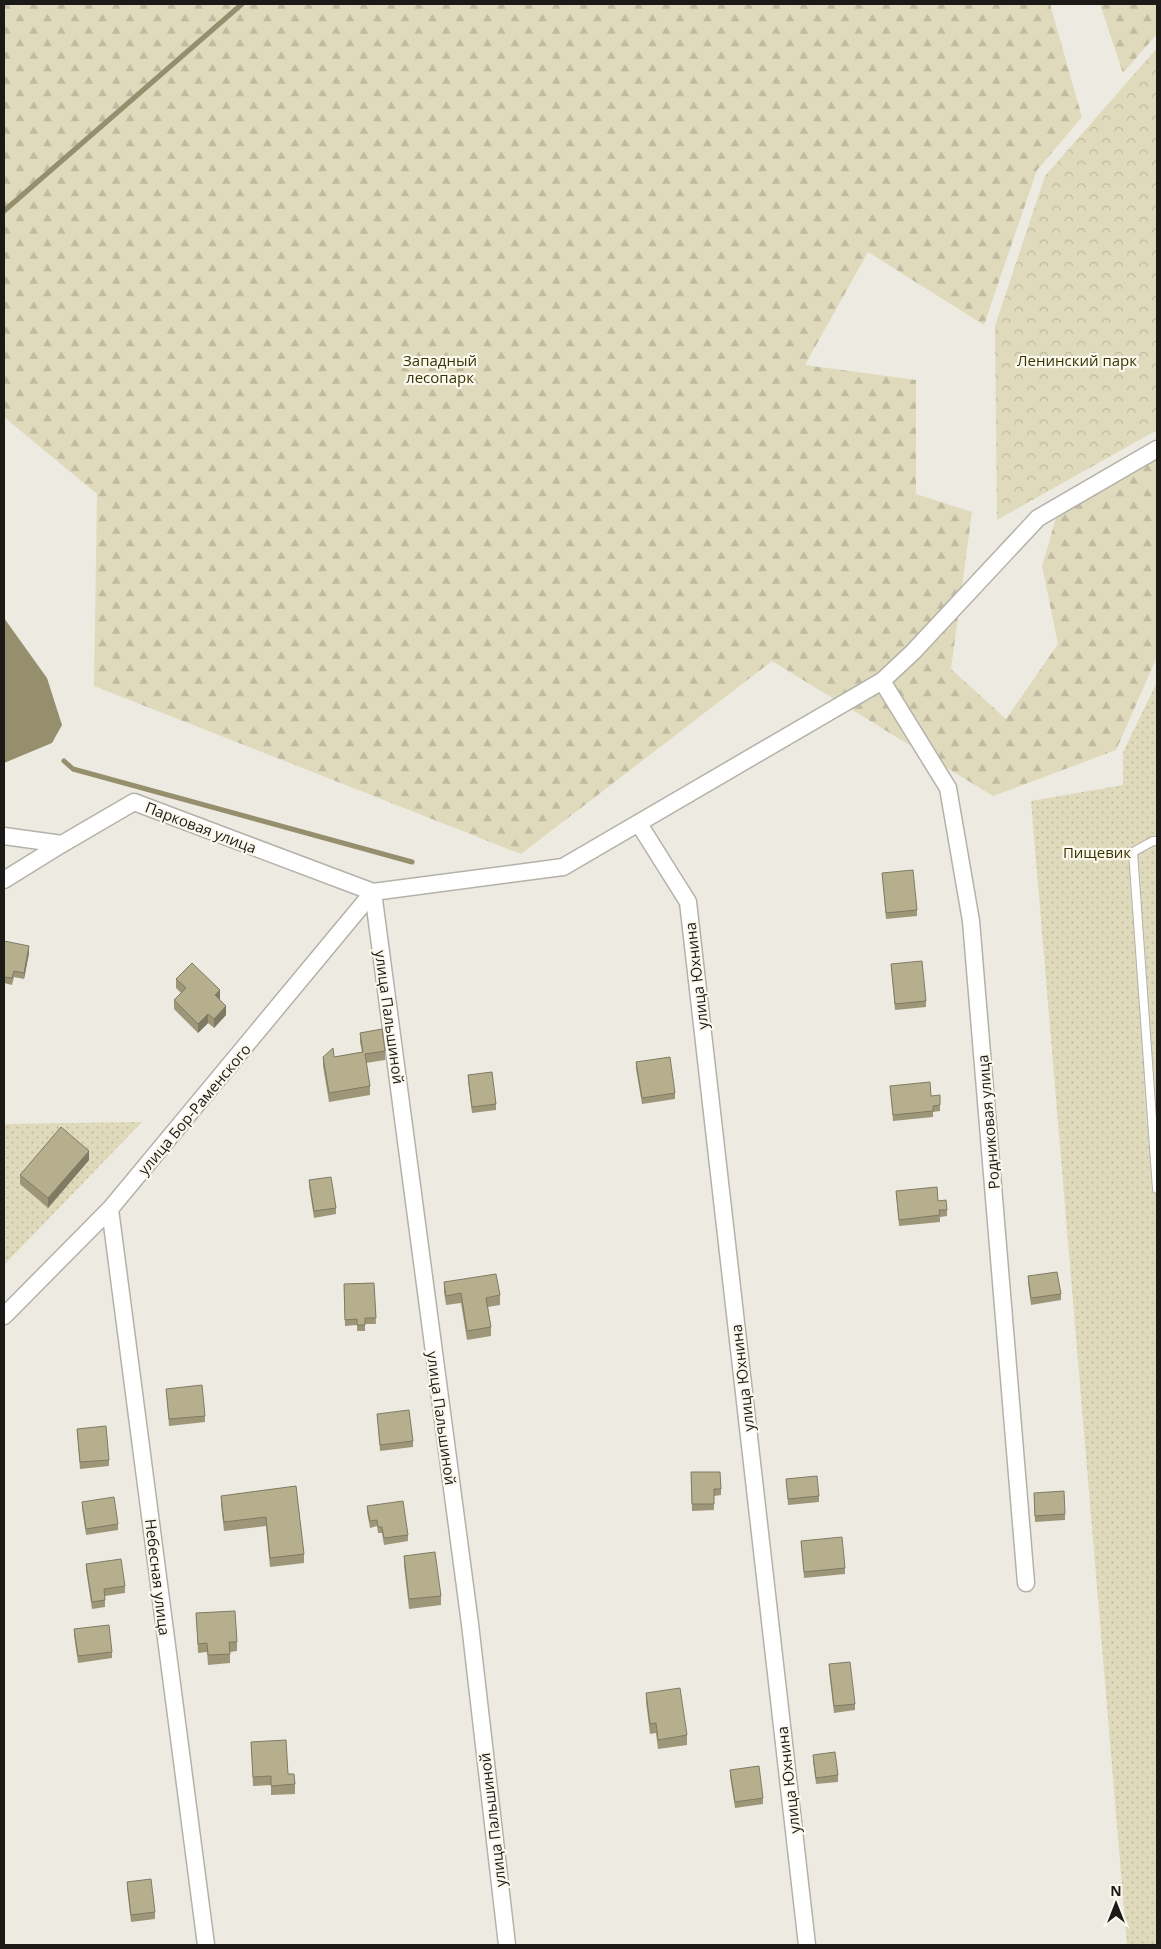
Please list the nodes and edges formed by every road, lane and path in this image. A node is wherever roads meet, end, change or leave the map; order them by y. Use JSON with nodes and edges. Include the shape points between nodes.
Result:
{"nodes":[{"id":1,"x":1157,"y":449,"type":"edge"},
{"id":2,"x":882,"y":681,"type":"junction"},
{"id":3,"x":639,"y":824,"type":"junction"},
{"id":4,"x":4,"y":836,"type":"edge"},
{"id":5,"x":1157,"y":841,"type":"edge"},
{"id":6,"x":62,"y":844,"type":"junction"},
{"id":7,"x":4,"y":880,"type":"edge"},
{"id":8,"x":373,"y":892,"type":"junction"},
{"id":9,"x":1148,"y":1059,"type":"junction"},
{"id":10,"x":1157,"y":1059,"type":"edge"},
{"id":11,"x":1157,"y":1189,"type":"edge"},
{"id":12,"x":110,"y":1209,"type":"junction"},
{"id":13,"x":4,"y":1316,"type":"edge"},
{"id":14,"x":1026,"y":1582,"type":"dead end"},
{"id":15,"x":206,"y":1945,"type":"edge"},
{"id":16,"x":507,"y":1945,"type":"edge"},
{"id":17,"x":807,"y":1945,"type":"edge"}],
"edges":[{"from":1,"to":2,"type":"street","via":[[1038,518],[914,652]]},
{"from":2,"to":3,"type":"street"},
{"from":2,"to":14,"type":"street","name":"Родниковая улица","via":[[948,788],[971,921]]},
{"from":3,"to":8,"type":"street","via":[[563,867]]},
{"from":3,"to":17,"type":"street","name":"улица Юхнина","via":[[688,902]]},
{"from":4,"to":6,"type":"street"},
{"from":5,"to":9,"type":"lane","via":[[1133,852]]},
{"from":6,"to":7,"type":"street"},
{"from":6,"to":8,"type":"street","name":"Парковая улица","via":[[134,802]]},
{"from":8,"to":12,"type":"street","name":"улица Бор-Раменского"},
{"from":8,"to":16,"type":"street","name":"улица Пальшиной","via":[[470,1624]]},
{"from":9,"to":10,"type":"lane"},
{"from":9,"to":11,"type":"lane"},
{"from":12,"to":13,"type":"street","name":"улица Бор-Раменского"},
{"from":12,"to":15,"type":"street","name":"Небесная улица"}]}
